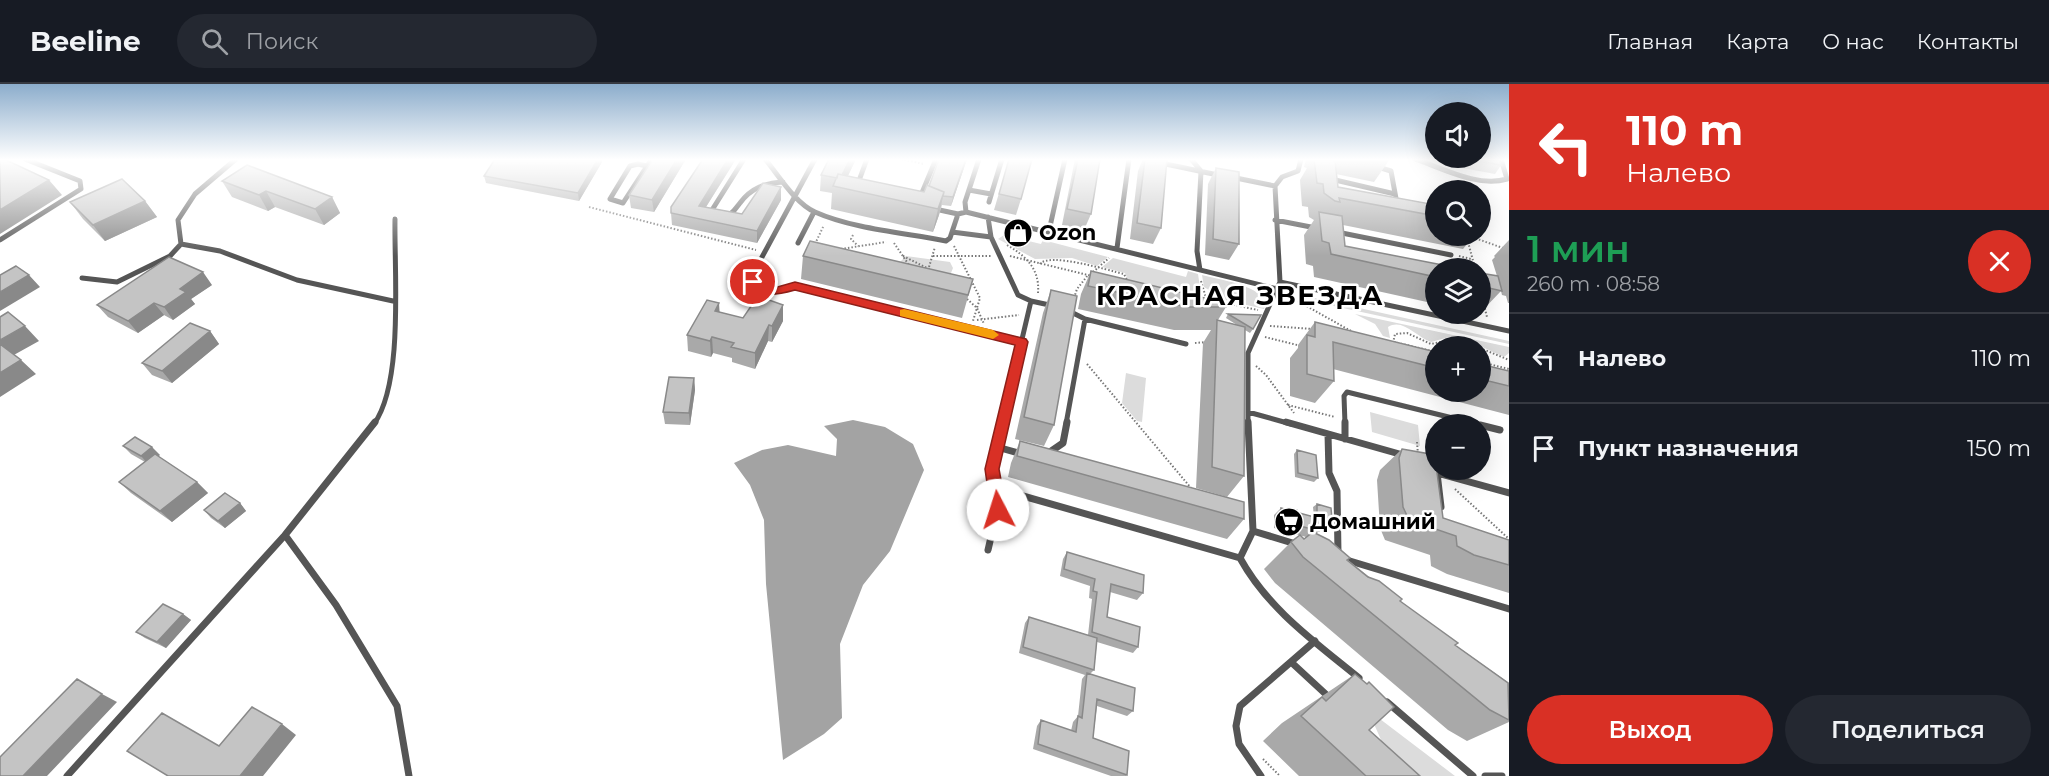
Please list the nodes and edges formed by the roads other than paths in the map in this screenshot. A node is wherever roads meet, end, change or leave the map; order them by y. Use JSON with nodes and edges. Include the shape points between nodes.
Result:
{"nodes":[{"id":1,"x":77,"y":191,"type":"edge"},
{"id":2,"x":198,"y":191,"type":"edge"},
{"id":3,"x":615,"y":191,"type":"edge"},
{"id":4,"x":631,"y":191,"type":"edge"},
{"id":5,"x":725,"y":191,"type":"edge"},
{"id":6,"x":747,"y":191,"type":"edge"},
{"id":7,"x":791,"y":191,"type":"edge"},
{"id":8,"x":797,"y":191,"type":"edge"},
{"id":9,"x":922,"y":191,"type":"edge"},
{"id":10,"x":969,"y":191,"type":"edge"},
{"id":11,"x":976,"y":191,"type":"edge"},
{"id":12,"x":1058,"y":191,"type":"edge"},
{"id":13,"x":1124,"y":191,"type":"edge"},
{"id":14,"x":1200,"y":191,"type":"edge"},
{"id":15,"x":1275,"y":191,"type":"edge"},
{"id":16,"x":1381,"y":191,"type":"edge"},
{"id":17,"x":991,"y":194,"type":"joint"},
{"id":18,"x":1395,"y":194,"type":"joint"},
{"id":19,"x":795,"y":196,"type":"junction"},
{"id":20,"x":989,"y":202,"type":"dead end"},
{"id":21,"x":1391,"y":209,"type":"edge"},
{"id":22,"x":814,"y":212,"type":"junction"},
{"id":23,"x":966,"y":212,"type":"junction"},
{"id":24,"x":958,"y":214,"type":"junction"},
{"id":25,"x":988,"y":217,"type":"junction"},
{"id":26,"x":395,"y":219,"type":"dead end"},
{"id":27,"x":1275,"y":220,"type":"junction"},
{"id":28,"x":1319,"y":229,"type":"edge"},
{"id":29,"x":1049,"y":231,"type":"junction"},
{"id":30,"x":1330,"y":231,"type":"edge"},
{"id":31,"x":1341,"y":233,"type":"junction"},
{"id":32,"x":951,"y":235,"type":"junction"},
{"id":33,"x":991,"y":237,"type":"junction"},
{"id":34,"x":0,"y":240,"type":"edge"},
{"id":35,"x":1342,"y":241,"type":"edge"},
{"id":36,"x":798,"y":243,"type":"dead end"},
{"id":37,"x":181,"y":244,"type":"junction"},
{"id":38,"x":1115,"y":248,"type":"junction"},
{"id":39,"x":1450,"y":255,"type":"dead end"},
{"id":40,"x":1200,"y":270,"type":"junction"},
{"id":41,"x":82,"y":278,"type":"dead end"},
{"id":42,"x":1278,"y":286,"type":"junction"},
{"id":43,"x":393,"y":300,"type":"junction"},
{"id":44,"x":1033,"y":301,"type":"junction"},
{"id":45,"x":1084,"y":319,"type":"junction"},
{"id":46,"x":1509,"y":331,"type":"edge"},
{"id":47,"x":1022,"y":342,"type":"junction"},
{"id":48,"x":1186,"y":344,"type":"road end"},
{"id":49,"x":1248,"y":412,"type":"junction"},
{"id":50,"x":1437,"y":414,"type":"edge"},
{"id":51,"x":1491,"y":428,"type":"edge"},
{"id":52,"x":1500,"y":430,"type":"dead end"},
{"id":53,"x":1328,"y":434,"type":"junction"},
{"id":54,"x":1345,"y":439,"type":"junction"},
{"id":55,"x":997,"y":447,"type":"junction"},
{"id":56,"x":1041,"y":455,"type":"edge"},
{"id":57,"x":1031,"y":456,"type":"edge"},
{"id":58,"x":1408,"y":456,"type":"edge"},
{"id":59,"x":1419,"y":459,"type":"edge"},
{"id":60,"x":1425,"y":462,"type":"edge"},
{"id":61,"x":1438,"y":480,"type":"edge"},
{"id":62,"x":1464,"y":480,"type":"edge"},
{"id":63,"x":1002,"y":490,"type":"junction"},
{"id":64,"x":1509,"y":493,"type":"edge"},
{"id":65,"x":1442,"y":520,"type":"edge"},
{"id":66,"x":1253,"y":531,"type":"junction"},
{"id":67,"x":285,"y":535,"type":"junction"},
{"id":68,"x":1306,"y":547,"type":"edge"},
{"id":69,"x":988,"y":550,"type":"dead end"},
{"id":70,"x":1327,"y":554,"type":"edge"},
{"id":71,"x":1338,"y":557,"type":"junction"},
{"id":72,"x":1240,"y":558,"type":"junction"},
{"id":73,"x":1509,"y":609,"type":"edge"},
{"id":74,"x":1315,"y":641,"type":"junction"},
{"id":75,"x":1291,"y":662,"type":"junction"},
{"id":76,"x":1369,"y":687,"type":"edge"},
{"id":77,"x":1378,"y":695,"type":"edge"},
{"id":78,"x":1335,"y":702,"type":"edge"},
{"id":79,"x":67,"y":776,"type":"edge"},
{"id":80,"x":410,"y":776,"type":"edge"},
{"id":81,"x":1261,"y":776,"type":"edge"},
{"id":82,"x":1473,"y":776,"type":"edge"},
{"id":83,"x":1485,"y":776,"type":"edge"},
{"id":84,"x":1502,"y":776,"type":"edge"}],
"edges":[{"from":1,"to":34,"type":"lane"},
{"from":2,"to":37,"type":"lane","via":[[178,220]]},
{"from":3,"to":4,"type":"lane","via":[[610,199],[623,203]]},
{"from":5,"to":6,"type":"lane","via":[[712,212],[730,216]]},
{"from":7,"to":19,"type":"lane"},
{"from":8,"to":19,"type":"lane"},
{"from":9,"to":24,"type":"lane","via":[[918,200],[929,207]]},
{"from":10,"to":23,"type":"lane"},
{"from":11,"to":17,"type":"lane"},
{"from":12,"to":29,"type":"lane"},
{"from":13,"to":38,"type":"lane"},
{"from":14,"to":40,"type":"lane"},
{"from":15,"to":27,"type":"lane"},
{"from":16,"to":18,"type":"lane"},
{"from":17,"to":20,"type":"lane"},
{"from":18,"to":21,"type":"lane","via":[[1398,206]]},
{"from":19,"to":22,"type":"lane"},
{"from":19,"to":47,"type":"lane","via":[[755,270],[753,282],[758,288],[774,292],[795,286]]},
{"from":22,"to":32,"type":"lane","via":[[937,242]]},
{"from":22,"to":36,"type":"lane"},
{"from":23,"to":24,"type":"lane"},
{"from":23,"to":25,"type":"lane"},
{"from":24,"to":32,"type":"lane"},
{"from":25,"to":29,"type":"lane"},
{"from":25,"to":33,"type":"lane"},
{"from":26,"to":43,"type":"lane"},
{"from":27,"to":28,"type":"lane"},
{"from":27,"to":42,"type":"lane"},
{"from":29,"to":38,"type":"lane"},
{"from":30,"to":31,"type":"lane"},
{"from":31,"to":35,"type":"lane"},
{"from":31,"to":39,"type":"lane"},
{"from":32,"to":33,"type":"lane"},
{"from":33,"to":44,"type":"lane","via":[[1018,295]]},
{"from":37,"to":41,"type":"lane","via":[[170,256],[117,282]]},
{"from":37,"to":43,"type":"lane","via":[[220,251],[297,280]]},
{"from":38,"to":40,"type":"lane"},
{"from":40,"to":42,"type":"lane"},
{"from":42,"to":46,"type":"lane"},
{"from":42,"to":49,"type":"lane","via":[[1247,359]]},
{"from":43,"to":67,"type":"lane","via":[[393,373],[384,410]]},
{"from":44,"to":45,"type":"lane"},
{"from":44,"to":47,"type":"lane"},
{"from":45,"to":48,"type":"lane"},
{"from":45,"to":56,"type":"lane","via":[[1063,443],[1050,454]]},
{"from":47,"to":55,"type":"lane"},
{"from":49,"to":53,"type":"lane"},
{"from":49,"to":66,"type":"lane"},
{"from":50,"to":54,"type":"lane","via":[[1347,392]]},
{"from":51,"to":52,"type":"lane"},
{"from":53,"to":54,"type":"lane"},
{"from":53,"to":71,"type":"lane","via":[[1329,473],[1336,491]]},
{"from":54,"to":58,"type":"lane"},
{"from":55,"to":57,"type":"lane"},
{"from":55,"to":63,"type":"lane","via":[[992,469],[994,483]]},
{"from":59,"to":60,"type":"lane"},
{"from":61,"to":65,"type":"lane"},
{"from":62,"to":64,"type":"lane"},
{"from":63,"to":69,"type":"lane"},
{"from":63,"to":72,"type":"lane"},
{"from":66,"to":68,"type":"lane"},
{"from":66,"to":72,"type":"lane"},
{"from":67,"to":79,"type":"lane"},
{"from":67,"to":80,"type":"lane","via":[[336,605],[397,706]]},
{"from":70,"to":71,"type":"lane"},
{"from":71,"to":73,"type":"lane"},
{"from":72,"to":74,"type":"lane","via":[[1263,596]]},
{"from":74,"to":75,"type":"lane"},
{"from":74,"to":76,"type":"lane"},
{"from":75,"to":78,"type":"lane"},
{"from":75,"to":81,"type":"lane","via":[[1238,712],[1240,751]]},
{"from":77,"to":82,"type":"lane"},
{"from":83,"to":84,"type":"lane"}]}
